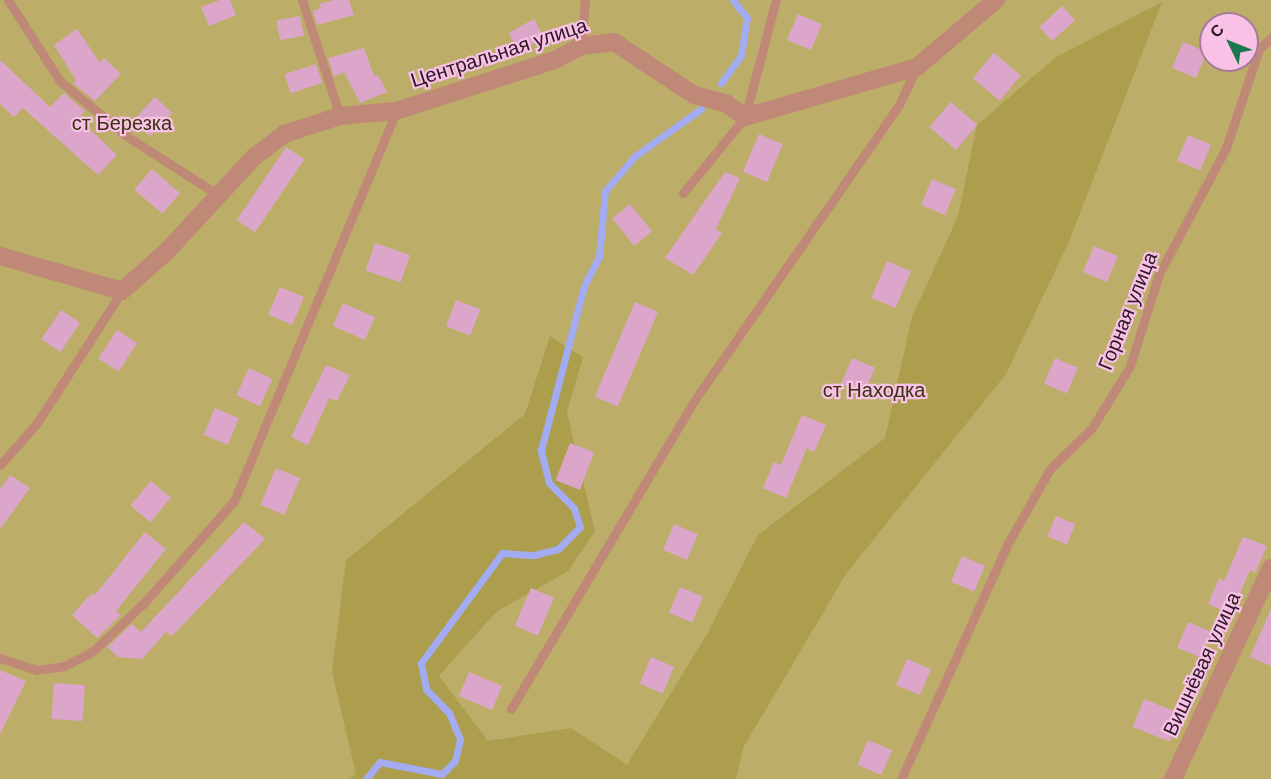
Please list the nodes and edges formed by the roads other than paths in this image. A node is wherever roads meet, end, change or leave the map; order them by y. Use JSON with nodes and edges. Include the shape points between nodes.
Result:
{"nodes":[{"id":1,"x":8,"y":0,"type":"edge"},
{"id":2,"x":302,"y":0,"type":"edge"},
{"id":3,"x":585,"y":0,"type":"edge"},
{"id":4,"x":776,"y":0,"type":"edge"},
{"id":5,"x":996,"y":0,"type":"edge"},
{"id":6,"x":1271,"y":38,"type":"edge"},
{"id":7,"x":581,"y":46,"type":"junction"},
{"id":8,"x":917,"y":67,"type":"junction"},
{"id":9,"x":396,"y":111,"type":"junction"},
{"id":10,"x":340,"y":116,"type":"junction"},
{"id":11,"x":745,"y":117,"type":"junction"},
{"id":12,"x":683,"y":193,"type":"dead end"},
{"id":13,"x":218,"y":195,"type":"junction"},
{"id":14,"x":0,"y":256,"type":"edge"},
{"id":15,"x":122,"y":291,"type":"junction"},
{"id":16,"x":0,"y":465,"type":"edge"},
{"id":17,"x":1271,"y":568,"type":"edge"},
{"id":18,"x":0,"y":658,"type":"edge"},
{"id":19,"x":511,"y":709,"type":"dead end"},
{"id":20,"x":901,"y":779,"type":"edge"},
{"id":21,"x":1173,"y":779,"type":"edge"}],
"edges":[{"from":1,"to":13,"type":"lane","via":[[60,81],[125,135]]},
{"from":2,"to":10,"type":"lane"},
{"from":3,"to":7,"type":"lane"},
{"from":4,"to":11,"type":"lane"},
{"from":5,"to":8,"type":"street"},
{"from":6,"to":20,"type":"lane","name":"Горная улица","via":[[1259,49],[1226,148],[1159,274],[1130,366],[1092,428],[1050,469],[1008,543]]},
{"from":7,"to":9,"type":"street","name":"Центральная улица","via":[[555,60]]},
{"from":7,"to":11,"type":"street","name":"Центральная улица","via":[[614,42],[694,95],[727,104]]},
{"from":8,"to":11,"type":"street"},
{"from":8,"to":19,"type":"lane","via":[[898,105],[694,401]]},
{"from":9,"to":10,"type":"street","name":"Центральная улица"},
{"from":9,"to":18,"type":"lane","via":[[234,501],[144,603],[93,652],[64,666],[36,670]]},
{"from":10,"to":13,"type":"street","name":"Центральная улица","via":[[284,134],[254,157]]},
{"from":11,"to":12,"type":"lane"},
{"from":13,"to":15,"type":"street","name":"Центральная улица","via":[[167,251]]},
{"from":14,"to":15,"type":"street"},
{"from":15,"to":16,"type":"lane","via":[[37,423]]},
{"from":17,"to":21,"type":"street","name":"Вишнёвая улица"}]}
